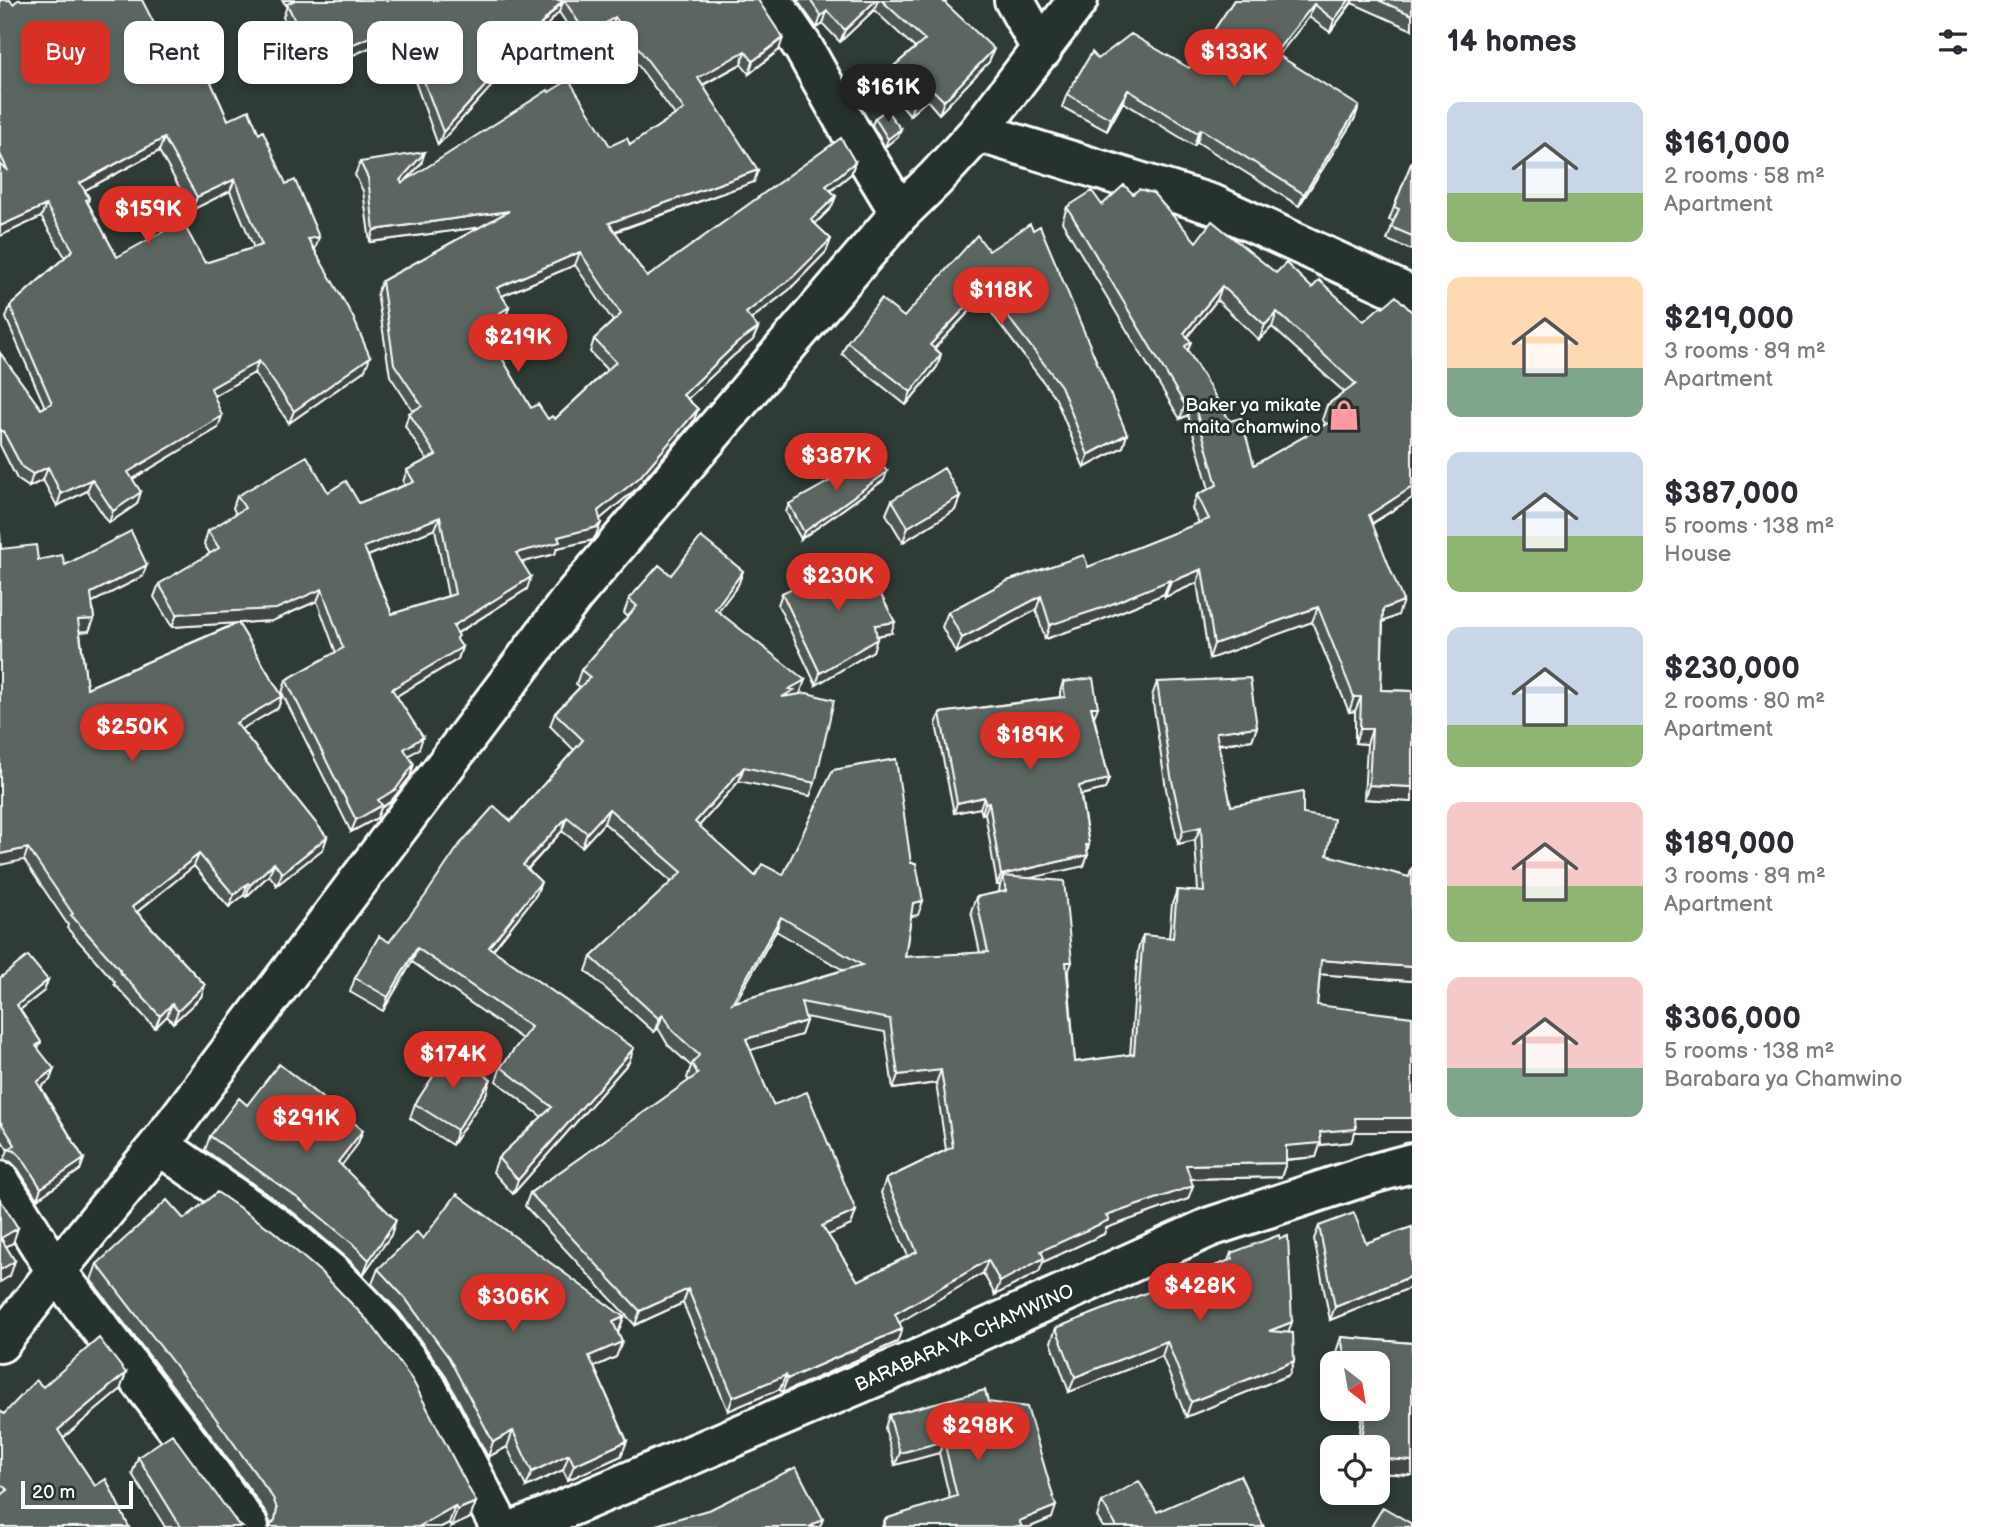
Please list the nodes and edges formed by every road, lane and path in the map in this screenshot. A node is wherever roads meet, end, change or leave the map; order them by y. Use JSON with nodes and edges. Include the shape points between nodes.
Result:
{"nodes":[{"id":1,"x":771,"y":0,"type":"edge"},
{"id":2,"x":1014,"y":0,"type":"edge"},
{"id":3,"x":1078,"y":0,"type":"edge"},
{"id":4,"x":1042,"y":50,"type":"junction"},
{"id":5,"x":978,"y":132,"type":"junction"},
{"id":6,"x":900,"y":213,"type":"junction"},
{"id":7,"x":1412,"y":296,"type":"edge"},
{"id":8,"x":159,"y":1144,"type":"junction"},
{"id":9,"x":1412,"y":1163,"type":"edge"},
{"id":10,"x":0,"y":1181,"type":"edge"},
{"id":11,"x":56,"y":1271,"type":"junction"},
{"id":12,"x":0,"y":1343,"type":"edge"},
{"id":13,"x":249,"y":1527,"type":"edge"},
{"id":14,"x":500,"y":1527,"type":"edge"},
{"id":15,"x":522,"y":1527,"type":"edge"}],
"edges":[{"from":1,"to":6,"type":"street"},
{"from":2,"to":4,"type":"street"},
{"from":3,"to":4,"type":"street"},
{"from":4,"to":5,"type":"street"},
{"from":5,"to":6,"type":"street"},
{"from":5,"to":7,"type":"street","via":[[1214,205]]},
{"from":6,"to":8,"type":"street","via":[[574,595]]},
{"from":8,"to":11,"type":"street"},
{"from":8,"to":14,"type":"street","via":[[280,1230],[333,1275],[382,1326],[426,1386]]},
{"from":9,"to":15,"type":"street","name":"BARABARA YA CHAMWINO","via":[[1210,1227],[920,1358]]},
{"from":10,"to":11,"type":"street"},
{"from":11,"to":12,"type":"street"},
{"from":11,"to":13,"type":"street"}]}
